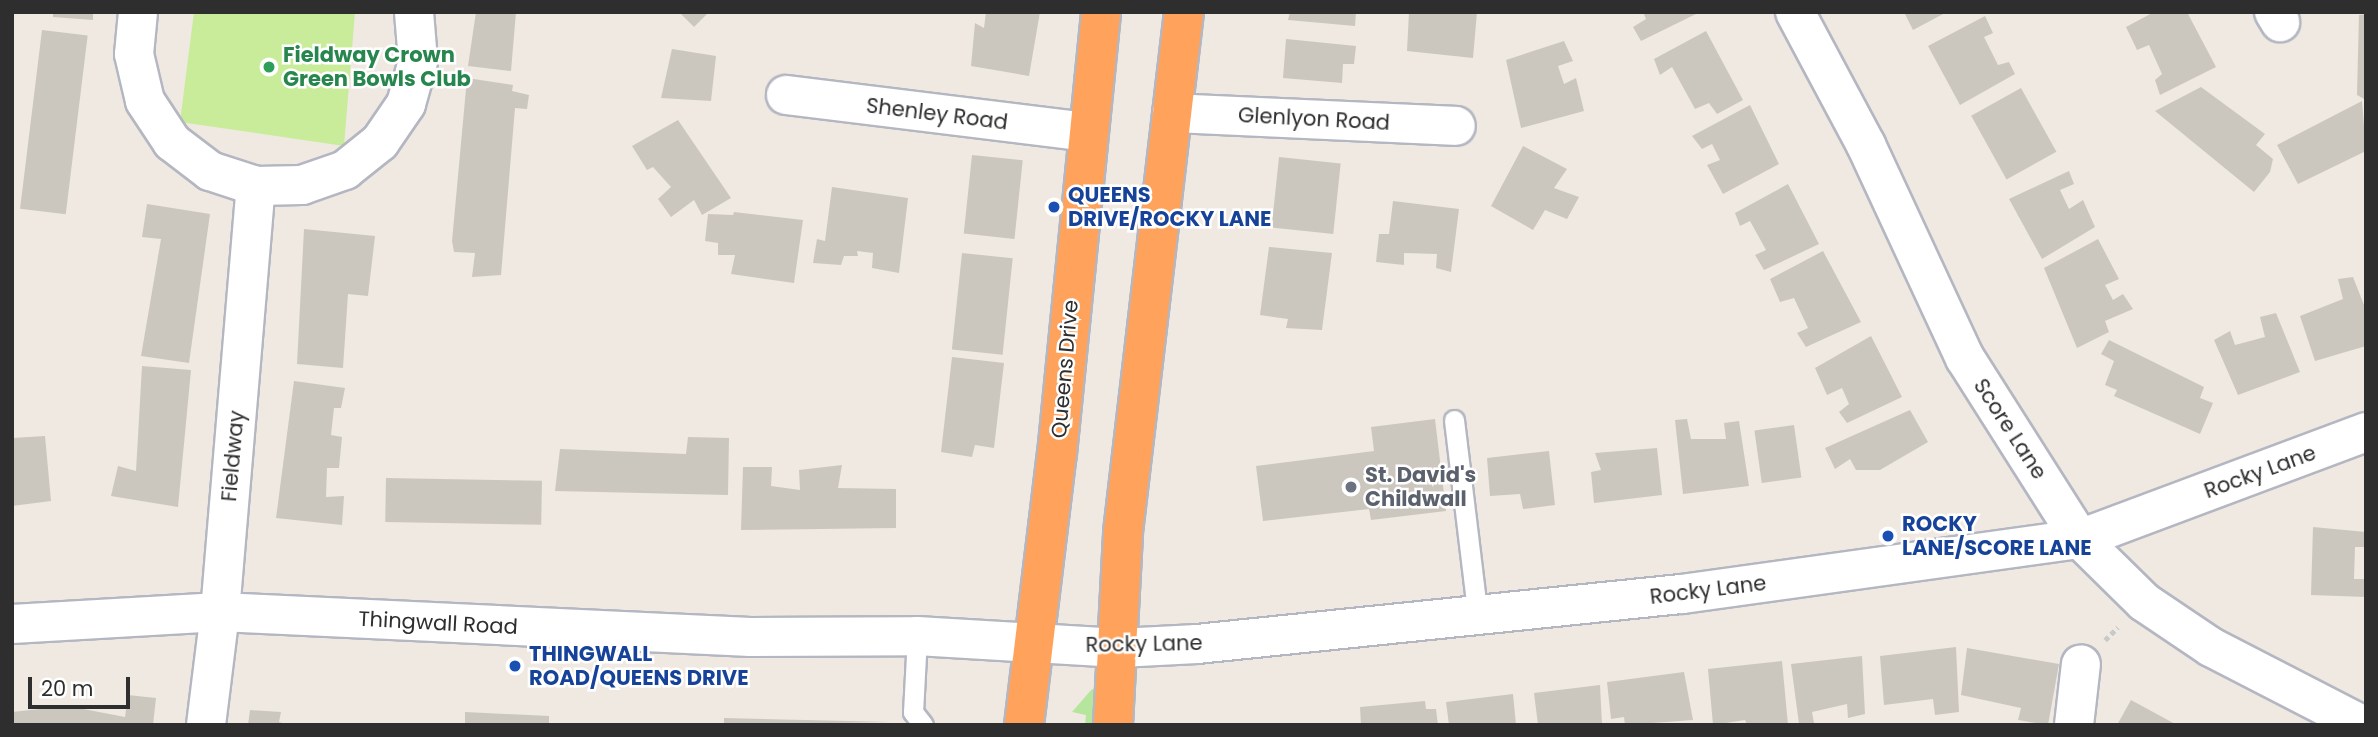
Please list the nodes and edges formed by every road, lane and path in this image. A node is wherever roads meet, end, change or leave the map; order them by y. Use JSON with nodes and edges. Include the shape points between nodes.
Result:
{"nodes":[{"id":1,"x":138,"y":12,"type":"edge"},
{"id":2,"x":414,"y":12,"type":"edge"},
{"id":3,"x":1101,"y":12,"type":"edge"},
{"id":4,"x":1184,"y":12,"type":"edge"},
{"id":5,"x":1795,"y":12,"type":"edge"},
{"id":6,"x":786,"y":95,"type":"dead end"},
{"id":7,"x":1172,"y":113,"type":"junction"},
{"id":8,"x":1456,"y":126,"type":"dead end"},
{"id":9,"x":1087,"y":132,"type":"junction"},
{"id":10,"x":256,"y":186,"type":"junction"},
{"id":11,"x":1454,"y":420,"type":"dead end"},
{"id":12,"x":2366,"y":432,"type":"edge"},
{"id":13,"x":2080,"y":539,"type":"junction"},
{"id":14,"x":2144,"y":602,"type":"junction"},
{"id":15,"x":220,"y":612,"type":"junction"},
{"id":16,"x":1478,"y":617,"type":"junction"},
{"id":17,"x":12,"y":624,"type":"edge"},
{"id":18,"x":917,"y":636,"type":"junction"},
{"id":19,"x":1032,"y":643,"type":"junction"},
{"id":20,"x":1119,"y":648,"type":"junction"},
{"id":21,"x":2081,"y":664,"type":"joint"},
{"id":22,"x":206,"y":725,"type":"edge"},
{"id":23,"x":923,"y":725,"type":"edge"},
{"id":24,"x":1024,"y":725,"type":"edge"},
{"id":25,"x":1113,"y":725,"type":"edge"},
{"id":26,"x":2074,"y":725,"type":"edge"},
{"id":27,"x":2362,"y":725,"type":"edge"}],
"edges":[{"from":1,"to":10,"type":"street","via":[[134,54],[145,101],[172,142],[210,171]]},
{"from":2,"to":10,"type":"street","via":[[418,61],[406,104],[380,142],[345,170],[302,185]]},
{"from":3,"to":9,"type":"highway","name":"Queens Drive"},
{"from":4,"to":7,"type":"highway"},
{"from":5,"to":13,"type":"street","name":"Score Lane","via":[[1867,145],[1965,358]]},
{"from":6,"to":9,"type":"street","name":"Shenley Road"},
{"from":7,"to":8,"type":"street","name":"Glenlyon Road"},
{"from":7,"to":20,"type":"highway","via":[[1123,532]]},
{"from":9,"to":19,"type":"highway","name":"Queens Drive","via":[[1057,454]]},
{"from":10,"to":15,"type":"street","name":"Fieldway"},
{"from":11,"to":16,"type":"lane"},
{"from":12,"to":13,"type":"street","name":"Rocky Lane"},
{"from":13,"to":14,"type":"street","name":"Score Lane"},
{"from":13,"to":16,"type":"street","name":"Rocky Lane"},
{"from":14,"to":21,"type":"path"},
{"from":14,"to":27,"type":"street","name":"Score Lane","via":[[2211,647]]},
{"from":15,"to":17,"type":"street","name":"Thingwall Road"},
{"from":15,"to":18,"type":"street","name":"Thingwall Road","via":[[750,637]]},
{"from":15,"to":22,"type":"street","name":"Fieldway"},
{"from":16,"to":20,"type":"street","name":"Rocky Lane"},
{"from":18,"to":19,"type":"street","name":"Thingwall Road"},
{"from":18,"to":23,"type":"lane","via":[[914,712]]},
{"from":19,"to":20,"type":"street","name":"Rocky Lane"},
{"from":19,"to":24,"type":"highway","name":"Queens Drive"},
{"from":20,"to":25,"type":"highway"},
{"from":21,"to":26,"type":"street"}]}
